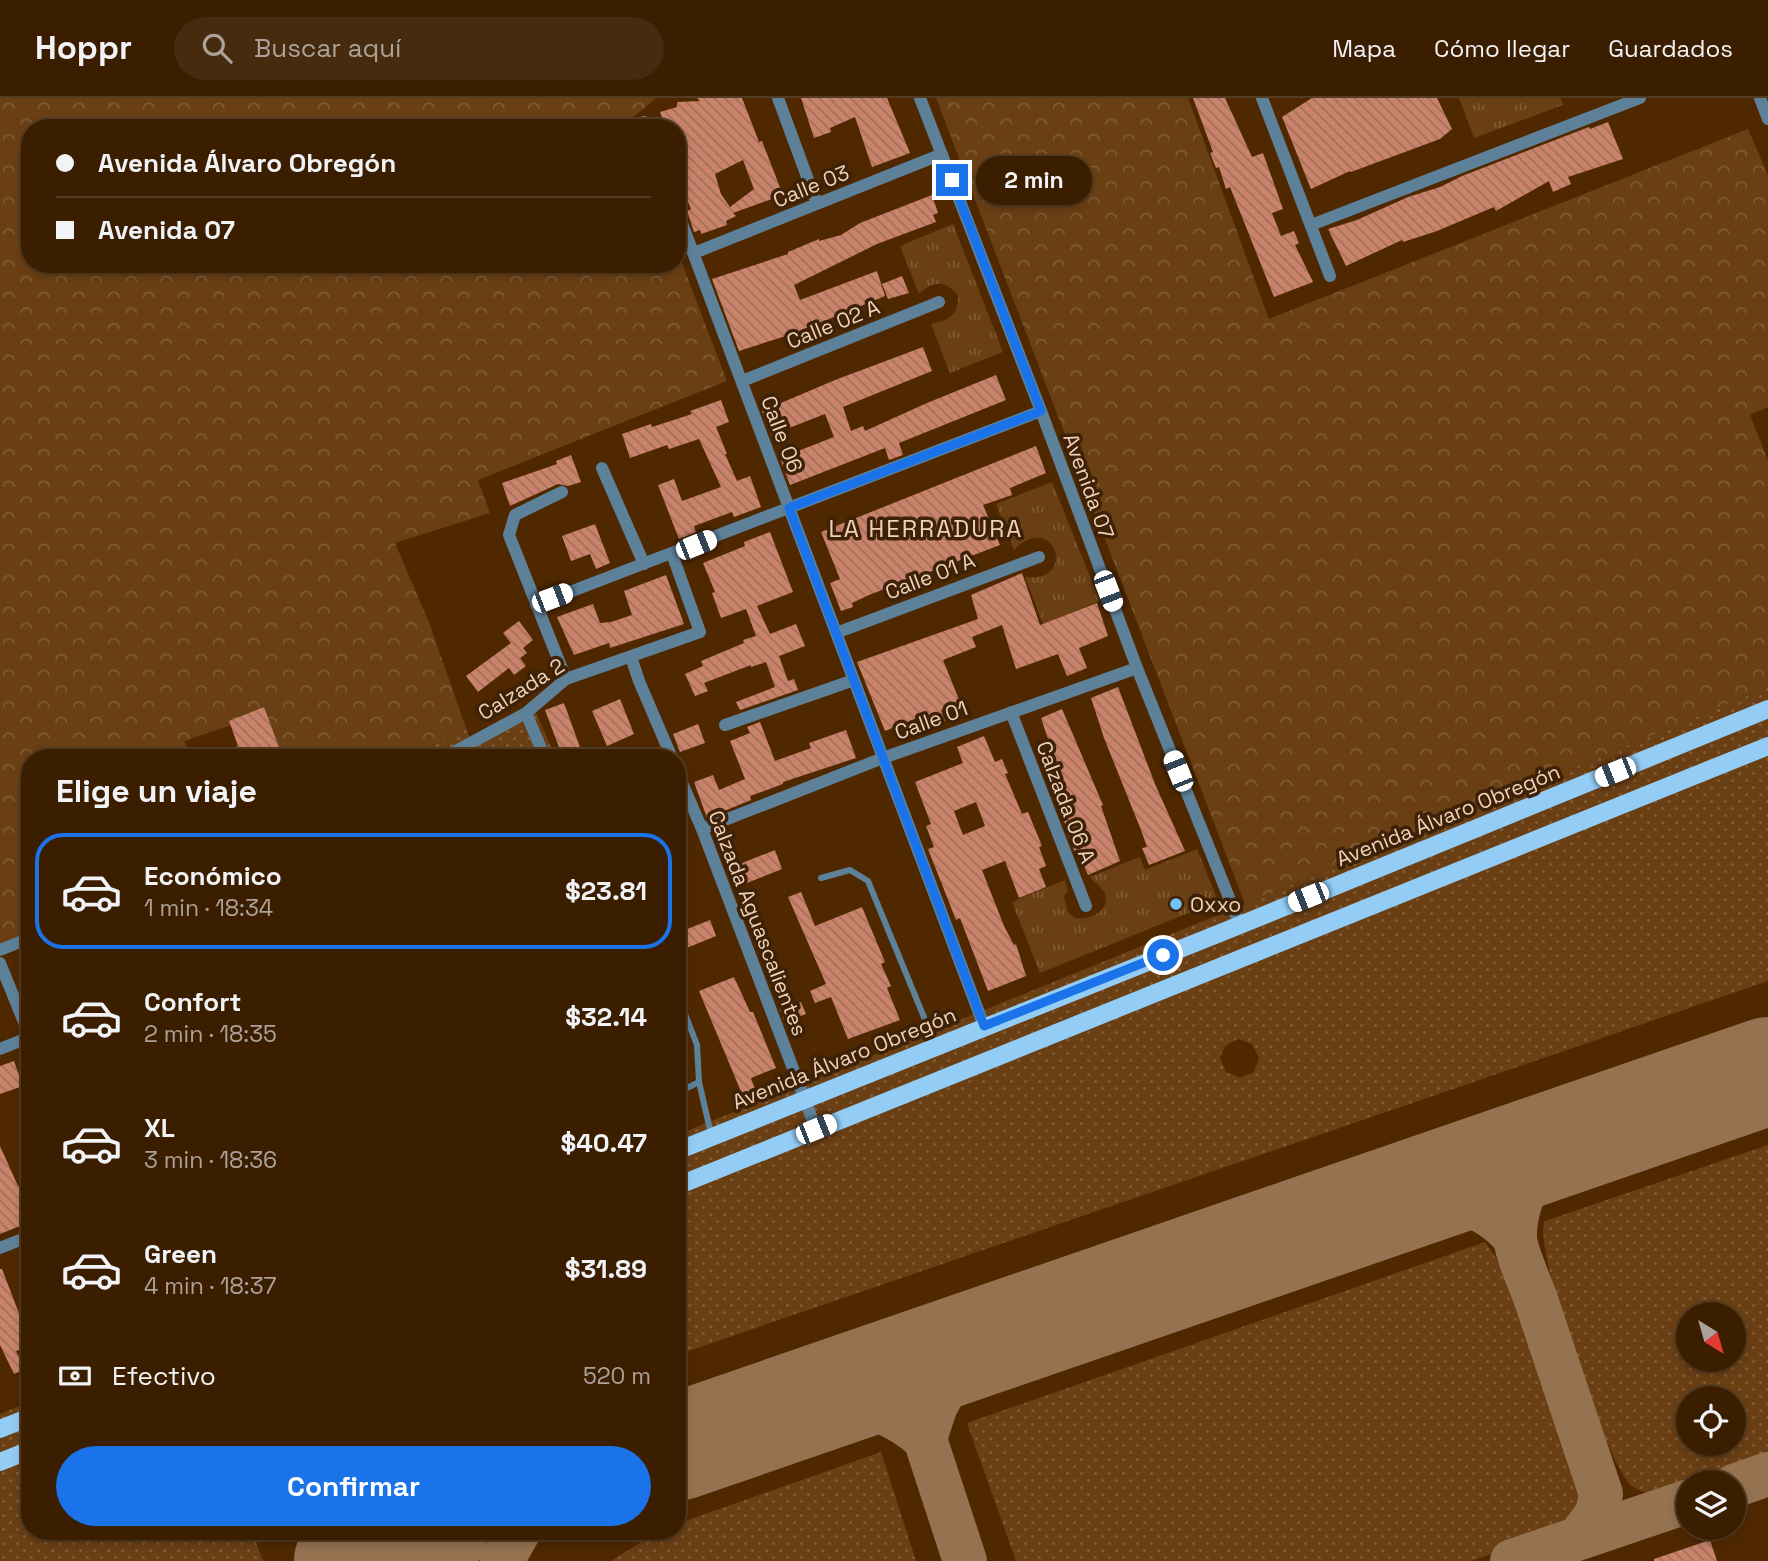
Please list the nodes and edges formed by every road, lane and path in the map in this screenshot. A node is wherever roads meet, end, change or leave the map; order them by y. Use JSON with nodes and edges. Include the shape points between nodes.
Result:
{"nodes":[{"id":1,"x":778,"y":98,"type":"edge"},
{"id":2,"x":920,"y":98,"type":"edge"},
{"id":3,"x":1262,"y":98,"type":"edge"},
{"id":4,"x":1640,"y":98,"type":"edge"},
{"id":5,"x":1760,"y":98,"type":"edge"},
{"id":6,"x":1768,"y":119,"type":"edge"},
{"id":7,"x":942,"y":154,"type":"junction"},
{"id":8,"x":817,"y":204,"type":"junction"},
{"id":9,"x":1311,"y":225,"type":"junction"},
{"id":10,"x":686,"y":233,"type":"edge"},
{"id":11,"x":694,"y":253,"type":"junction"},
{"id":12,"x":1330,"y":276,"type":"dead end"},
{"id":13,"x":939,"y":302,"type":"dead end"},
{"id":14,"x":742,"y":381,"type":"junction"},
{"id":15,"x":1041,"y":411,"type":"junction"},
{"id":16,"x":602,"y":468,"type":"dead end"},
{"id":17,"x":562,"y":492,"type":"dead end"},
{"id":18,"x":789,"y":508,"type":"junction"},
{"id":19,"x":672,"y":554,"type":"junction"},
{"id":20,"x":1039,"y":557,"type":"dead end"},
{"id":21,"x":645,"y":564,"type":"junction"},
{"id":22,"x":536,"y":605,"type":"junction"},
{"id":23,"x":836,"y":634,"type":"junction"},
{"id":24,"x":631,"y":657,"type":"junction"},
{"id":25,"x":1137,"y":668,"type":"junction"},
{"id":26,"x":566,"y":679,"type":"junction"},
{"id":27,"x":854,"y":680,"type":"junction"},
{"id":28,"x":1768,"y":709,"type":"edge"},
{"id":29,"x":1011,"y":712,"type":"junction"},
{"id":30,"x":526,"y":713,"type":"junction"},
{"id":31,"x":725,"y":725,"type":"dead end"},
{"id":32,"x":1768,"y":746,"type":"edge"},
{"id":33,"x":460,"y":749,"type":"edge"},
{"id":34,"x":541,"y":749,"type":"edge"},
{"id":35,"x":667,"y":749,"type":"edge"},
{"id":36,"x":883,"y":758,"type":"junction"},
{"id":37,"x":686,"y":792,"type":"edge"},
{"id":38,"x":702,"y":828,"type":"junction"},
{"id":39,"x":821,"y":878,"type":"dead end"},
{"id":40,"x":1086,"y":906,"type":"dead end"},
{"id":41,"x":1240,"y":925,"type":"junction"},
{"id":42,"x":21,"y":942,"type":"edge"},
{"id":43,"x":0,"y":950,"type":"edge"},
{"id":44,"x":0,"y":963,"type":"edge"},
{"id":45,"x":21,"y":1015,"type":"edge"},
{"id":46,"x":686,"y":1016,"type":"edge"},
{"id":47,"x":984,"y":1026,"type":"junction"},
{"id":48,"x":21,"y":1041,"type":"edge"},
{"id":49,"x":935,"y":1046,"type":"junction"},
{"id":50,"x":0,"y":1049,"type":"edge"},
{"id":51,"x":699,"y":1082,"type":"junction"},
{"id":52,"x":686,"y":1088,"type":"edge"},
{"id":53,"x":805,"y":1098,"type":"junction"},
{"id":54,"x":816,"y":1129,"type":"junction"},
{"id":55,"x":712,"y":1136,"type":"junction"},
{"id":56,"x":686,"y":1147,"type":"edge"},
{"id":57,"x":686,"y":1182,"type":"edge"},
{"id":58,"x":21,"y":1240,"type":"edge"},
{"id":59,"x":0,"y":1248,"type":"edge"},
{"id":60,"x":21,"y":1421,"type":"edge"},
{"id":61,"x":0,"y":1429,"type":"edge"},
{"id":62,"x":21,"y":1454,"type":"edge"},
{"id":63,"x":0,"y":1462,"type":"edge"}],
"edges":[{"from":1,"to":8,"type":"street"},
{"from":2,"to":7,"type":"street","name":"Avenida 07"},
{"from":3,"to":9,"type":"street"},
{"from":4,"to":9,"type":"street"},
{"from":5,"to":6,"type":"street"},
{"from":7,"to":8,"type":"street","name":"Calle 03"},
{"from":7,"to":15,"type":"street","name":"Avenida 07"},
{"from":8,"to":11,"type":"street","name":"Calle 03"},
{"from":9,"to":12,"type":"street"},
{"from":10,"to":11,"type":"street","name":"Calle 06"},
{"from":11,"to":14,"type":"street","name":"Calle 06"},
{"from":13,"to":14,"type":"street","name":"Calle 02 A"},
{"from":14,"to":18,"type":"street","name":"Calle 06"},
{"from":15,"to":18,"type":"street"},
{"from":15,"to":25,"type":"street","name":"Avenida 07"},
{"from":16,"to":21,"type":"street"},
{"from":17,"to":22,"type":"street","via":[[515,515],[509,536]]},
{"from":18,"to":19,"type":"street"},
{"from":18,"to":23,"type":"street","name":"Calle 06"},
{"from":19,"to":21,"type":"street"},
{"from":19,"to":24,"type":"street","name":"Calzada 2","via":[[700,632]]},
{"from":20,"to":23,"type":"street","name":"Calle 01 A"},
{"from":21,"to":22,"type":"street"},
{"from":22,"to":26,"type":"street"},
{"from":23,"to":27,"type":"street","name":"Calle 06"},
{"from":24,"to":26,"type":"street","name":"Calzada 2"},
{"from":24,"to":35,"type":"street"},
{"from":25,"to":29,"type":"street","name":"Calle 01"},
{"from":25,"to":41,"type":"street","name":"Avenida 07"},
{"from":26,"to":30,"type":"street","name":"Calzada 2"},
{"from":27,"to":31,"type":"street"},
{"from":27,"to":36,"type":"street","name":"Calle 06"},
{"from":28,"to":41,"type":"main road","name":"Avenida Álvaro Obregón"},
{"from":29,"to":36,"type":"street","name":"Calle 01"},
{"from":29,"to":40,"type":"street","name":"Calzada 06 A"},
{"from":30,"to":33,"type":"street","name":"Calzada 2"},
{"from":30,"to":34,"type":"street"},
{"from":32,"to":54,"type":"main road"},
{"from":36,"to":38,"type":"street","name":"Calle 01"},
{"from":36,"to":47,"type":"street","name":"Calle 06"},
{"from":37,"to":38,"type":"street","name":"Calzada Aguascalientes"},
{"from":38,"to":53,"type":"street","name":"Calzada Aguascalientes"},
{"from":39,"to":49,"type":"lane","via":[[850,870],[868,881]]},
{"from":41,"to":47,"type":"main road","name":"Avenida Álvaro Obregón"},
{"from":42,"to":43,"type":"street"},
{"from":44,"to":45,"type":"street"},
{"from":46,"to":51,"type":"lane","via":[[697,1045]]},
{"from":47,"to":49,"type":"main road","name":"Avenida Álvaro Obregón"},
{"from":48,"to":50,"type":"street"},
{"from":49,"to":53,"type":"main road","name":"Avenida Álvaro Obregón"},
{"from":51,"to":52,"type":"lane"},
{"from":51,"to":55,"type":"lane"},
{"from":53,"to":54,"type":"street","name":"Calzada Aguascalientes"},
{"from":53,"to":55,"type":"main road","name":"Avenida Álvaro Obregón"},
{"from":54,"to":57,"type":"main road"},
{"from":55,"to":56,"type":"main road","name":"Avenida Álvaro Obregón"},
{"from":58,"to":59,"type":"street"},
{"from":60,"to":61,"type":"main road"},
{"from":62,"to":63,"type":"main road"}]}
